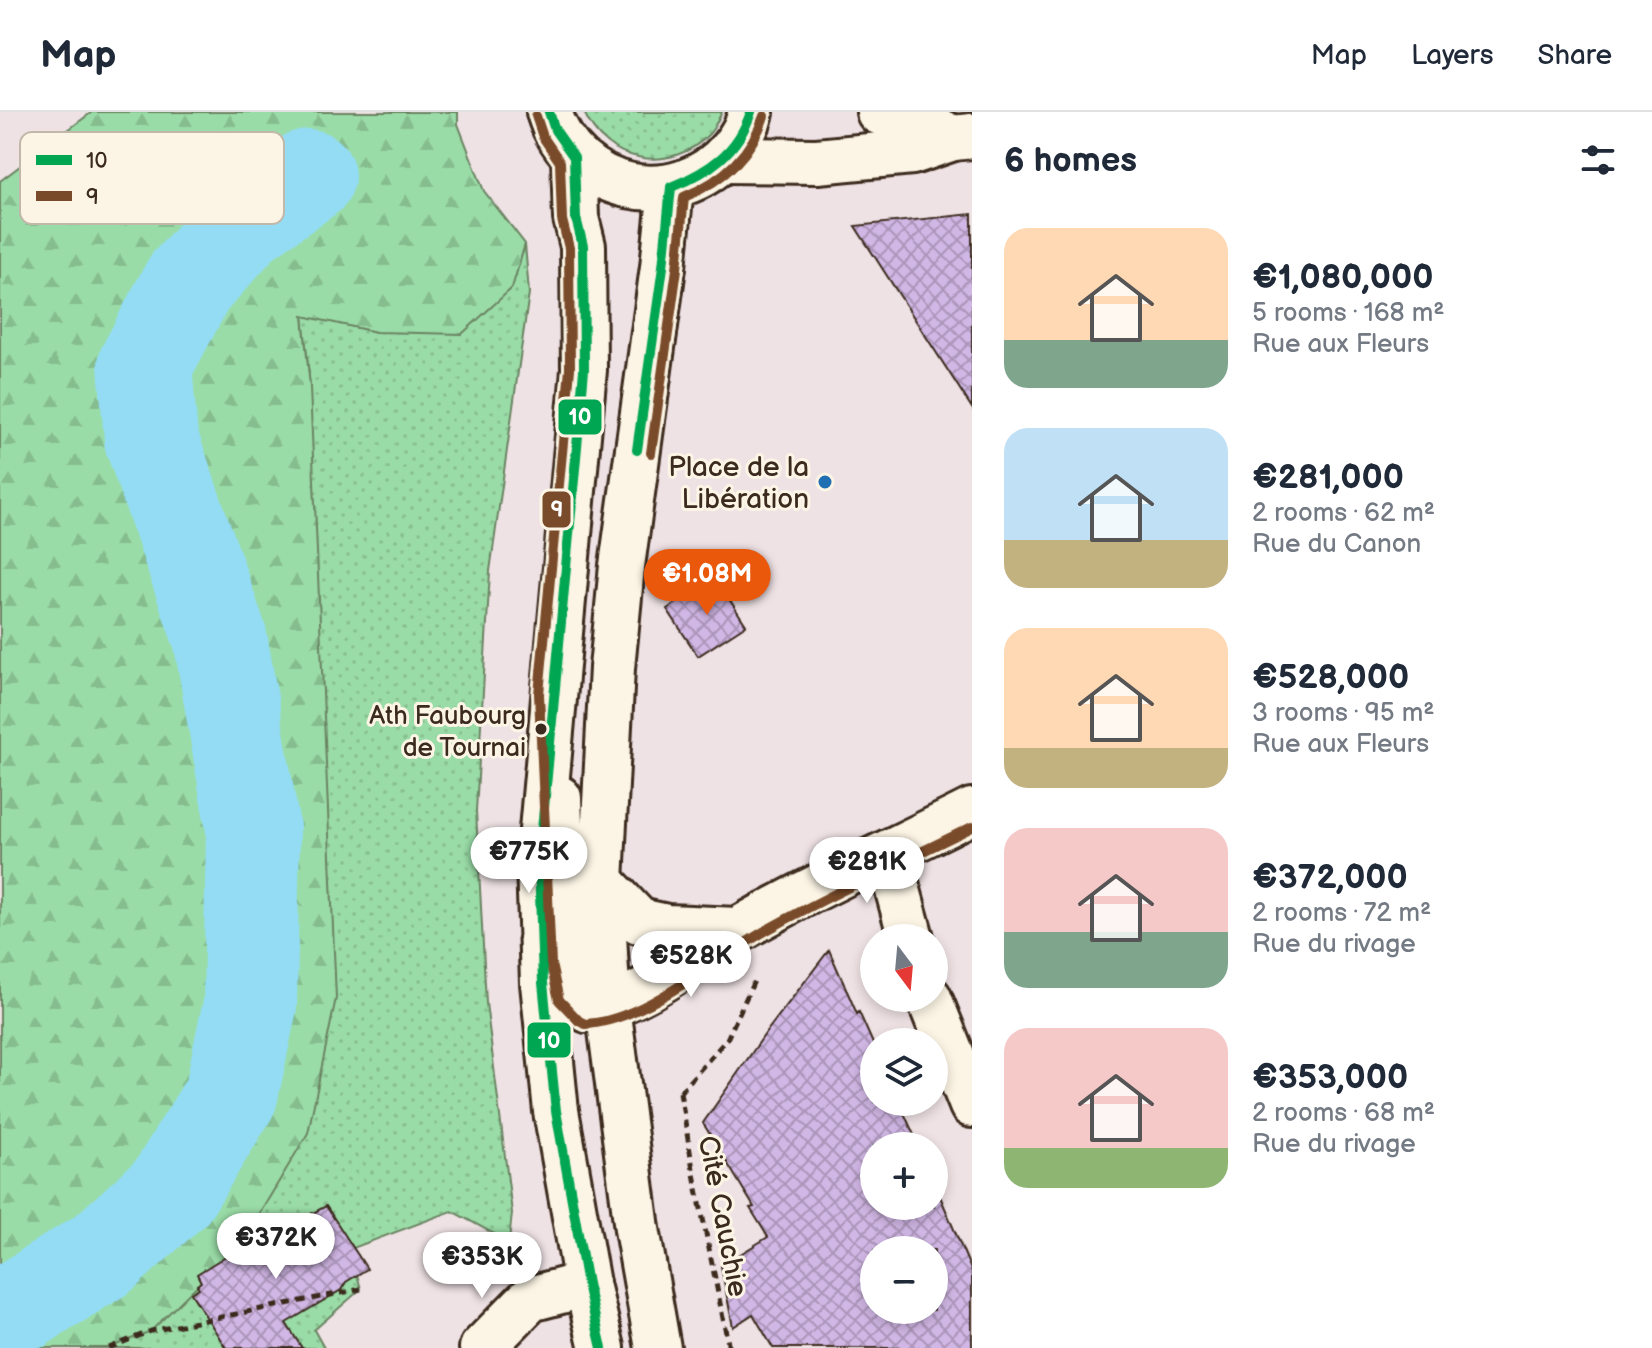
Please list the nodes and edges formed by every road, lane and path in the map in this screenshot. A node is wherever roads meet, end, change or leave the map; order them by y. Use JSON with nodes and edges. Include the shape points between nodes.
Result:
{"nodes":[{"id":1,"x":549,"y":112,"type":"edge"},
{"id":2,"x":751,"y":112,"type":"edge"},
{"id":3,"x":879,"y":112,"type":"edge"},
{"id":4,"x":963,"y":137,"type":"edge"},
{"id":5,"x":574,"y":157,"type":"junction"},
{"id":6,"x":722,"y":160,"type":"junction"},
{"id":7,"x":671,"y":187,"type":"junction"},
{"id":8,"x":553,"y":693,"type":"junction"},
{"id":9,"x":972,"y":811,"type":"edge"},
{"id":10,"x":888,"y":854,"type":"junction"},
{"id":11,"x":601,"y":881,"type":"junction"},
{"id":12,"x":907,"y":924,"type":"edge"},
{"id":13,"x":738,"y":930,"type":"junction"},
{"id":14,"x":608,"y":1007,"type":"junction"},
{"id":15,"x":935,"y":1012,"type":"edge"},
{"id":16,"x":972,"y":1105,"type":"edge"},
{"id":17,"x":587,"y":1284,"type":"junction"},
{"id":18,"x":361,"y":1289,"type":"dead end"},
{"id":19,"x":490,"y":1344,"type":"edge"},
{"id":20,"x":109,"y":1348,"type":"edge"},
{"id":21,"x":602,"y":1348,"type":"edge"},
{"id":22,"x":658,"y":1348,"type":"edge"},
{"id":23,"x":729,"y":1348,"type":"edge"}],
"edges":[{"from":1,"to":5,"type":"main road"},
{"from":2,"to":6,"type":"main road"},
{"from":3,"to":4,"type":"main road"},
{"from":4,"to":6,"type":"main road","via":[[912,152],[817,161]]},
{"from":5,"to":7,"type":"main road","via":[[602,178],[636,188]]},
{"from":5,"to":8,"type":"main road","via":[[576,218],[583,246],[584,370]]},
{"from":6,"to":7,"type":"main road"},
{"from":7,"to":11,"type":"main road","via":[[622,566]]},
{"from":8,"to":14,"type":"main road","via":[[565,963],[571,993],[588,1010]]},
{"from":8,"to":17,"type":"main road","via":[[539,863],[543,983],[556,1111]]},
{"from":9,"to":10,"type":"main road"},
{"from":10,"to":12,"type":"main road"},
{"from":10,"to":13,"type":"main road"},
{"from":11,"to":13,"type":"main road","via":[[639,921]]},
{"from":11,"to":14,"type":"main road"},
{"from":13,"to":14,"type":"main road"},
{"from":13,"to":23,"type":"path","name":"Cité Cauchie","via":[[763,960],[727,1039],[680,1092]]},
{"from":14,"to":22,"type":"main road"},
{"from":15,"to":16,"type":"main road"},
{"from":17,"to":19,"type":"main road","via":[[530,1299]]},
{"from":17,"to":21,"type":"main road"},
{"from":18,"to":20,"type":"path","via":[[151,1331]]}]}
